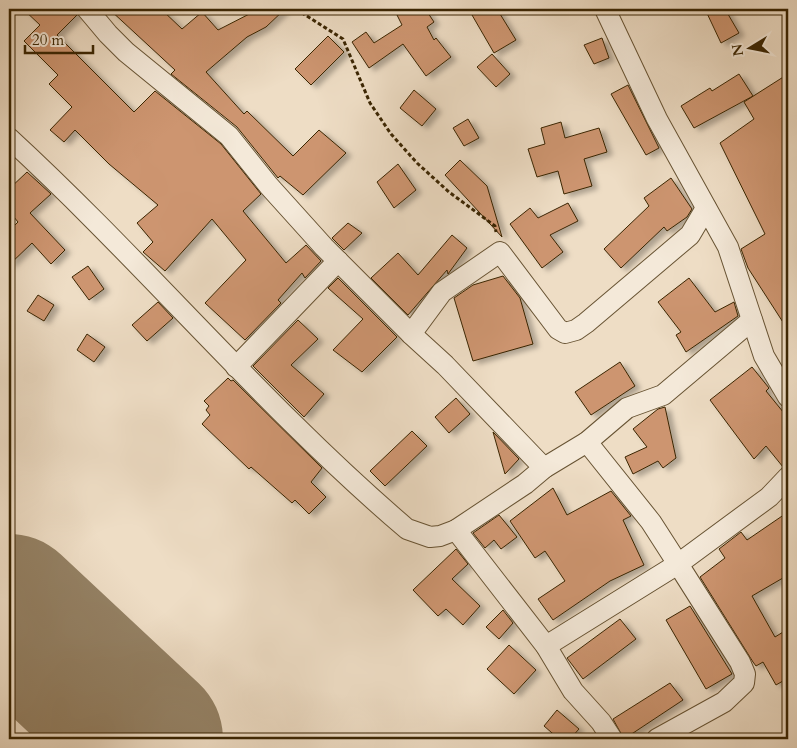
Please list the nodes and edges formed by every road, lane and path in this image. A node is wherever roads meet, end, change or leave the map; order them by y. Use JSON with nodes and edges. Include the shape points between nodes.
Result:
{"nodes":[{"id":1,"x":87,"y":9,"type":"edge"},
{"id":2,"x":296,"y":9,"type":"edge"},
{"id":3,"x":605,"y":9,"type":"edge"},
{"id":4,"x":9,"y":138,"type":"edge"},
{"id":5,"x":706,"y":208,"type":"junction"},
{"id":6,"x":500,"y":252,"type":"junction"},
{"id":7,"x":338,"y":261,"type":"junction"},
{"id":8,"x":752,"y":320,"type":"junction"},
{"id":9,"x":411,"y":334,"type":"junction"},
{"id":10,"x":236,"y":367,"type":"junction"},
{"id":11,"x":788,"y":397,"type":"edge"},
{"id":12,"x":587,"y":442,"type":"junction"},
{"id":13,"x":544,"y":468,"type":"junction"},
{"id":14,"x":788,"y":477,"type":"edge"},
{"id":15,"x":456,"y":530,"type":"junction"},
{"id":16,"x":678,"y":564,"type":"junction"},
{"id":17,"x":546,"y":646,"type":"junction"},
{"id":18,"x":612,"y":739,"type":"edge"},
{"id":19,"x":657,"y":739,"type":"edge"}],
"edges":[{"from":1,"to":7,"type":"street","via":[[126,52],[230,136],[269,186]]},
{"from":2,"to":6,"type":"path","via":[[343,39],[370,103],[391,134],[449,192],[496,226]]},
{"from":3,"to":5,"type":"street","via":[[657,119]]},
{"from":4,"to":10,"type":"street","via":[[101,227]]},
{"from":5,"to":6,"type":"street","via":[[690,234],[586,323],[565,333],[558,329]]},
{"from":5,"to":8,"type":"street","via":[[728,247]]},
{"from":6,"to":9,"type":"street","via":[[442,292]]},
{"from":7,"to":9,"type":"street"},
{"from":7,"to":10,"type":"street"},
{"from":8,"to":11,"type":"street","via":[[764,356]]},
{"from":8,"to":12,"type":"street","via":[[663,395],[627,408]]},
{"from":9,"to":13,"type":"street","via":[[445,364]]},
{"from":10,"to":15,"type":"street","via":[[347,478],[407,529],[430,537]]},
{"from":12,"to":13,"type":"street"},
{"from":12,"to":16,"type":"street","via":[[651,522]]},
{"from":13,"to":15,"type":"street"},
{"from":14,"to":16,"type":"street","via":[[769,497]]},
{"from":15,"to":17,"type":"street"},
{"from":16,"to":17,"type":"street"},
{"from":16,"to":19,"type":"street","via":[[740,662],[745,674],[744,683],[724,702]]},
{"from":17,"to":18,"type":"street","via":[[572,691]]}]}
